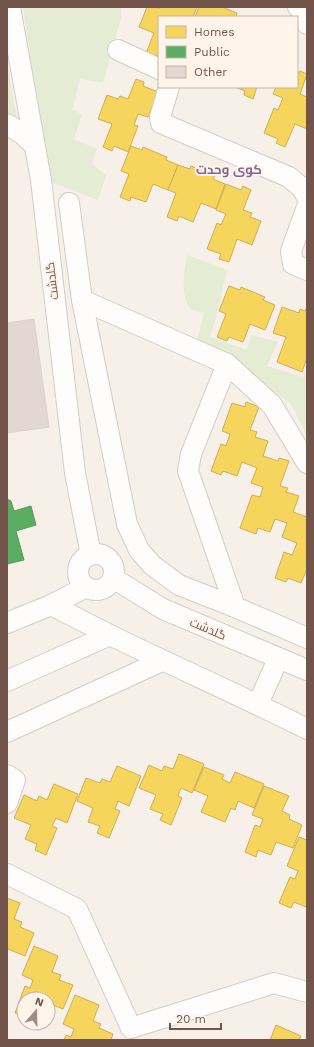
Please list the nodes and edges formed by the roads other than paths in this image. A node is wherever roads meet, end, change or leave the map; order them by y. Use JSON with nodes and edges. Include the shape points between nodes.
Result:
{"nodes":[{"id":1,"x":10,"y":7,"type":"edge"},
{"id":2,"x":298,"y":7,"type":"edge"},
{"id":3,"x":307,"y":24,"type":"edge"},
{"id":4,"x":118,"y":50,"type":"dead end"},
{"id":5,"x":158,"y":69,"type":"edge"},
{"id":6,"x":169,"y":88,"type":"edge"},
{"id":7,"x":7,"y":124,"type":"edge"},
{"id":8,"x":33,"y":144,"type":"junction"},
{"id":9,"x":307,"y":197,"type":"edge"},
{"id":10,"x":69,"y":203,"type":"dead end"},
{"id":11,"x":307,"y":207,"type":"edge"},
{"id":12,"x":307,"y":270,"type":"edge"},
{"id":13,"x":82,"y":300,"type":"junction"},
{"id":14,"x":227,"y":364,"type":"junction"},
{"id":15,"x":307,"y":463,"type":"edge"},
{"id":16,"x":91,"y":554,"type":"junction"},
{"id":17,"x":113,"y":578,"type":"junction"},
{"id":18,"x":86,"y":587,"type":"junction"},
{"id":19,"x":51,"y":605,"type":"junction"},
{"id":20,"x":235,"y":607,"type":"junction"},
{"id":21,"x":7,"y":623,"type":"edge"},
{"id":22,"x":110,"y":635,"type":"junction"},
{"id":23,"x":307,"y":638,"type":"edge"},
{"id":24,"x":278,"y":659,"type":"junction"},
{"id":25,"x":162,"y":661,"type":"junction"},
{"id":26,"x":307,"y":670,"type":"edge"},
{"id":27,"x":7,"y":681,"type":"edge"},
{"id":28,"x":258,"y":704,"type":"junction"},
{"id":29,"x":307,"y":729,"type":"edge"},
{"id":30,"x":7,"y":732,"type":"edge"},
{"id":31,"x":7,"y":775,"type":"edge"},
{"id":32,"x":7,"y":803,"type":"edge"},
{"id":33,"x":7,"y":874,"type":"edge"},
{"id":34,"x":307,"y":992,"type":"edge"},
{"id":35,"x":129,"y":1034,"type":"edge"}],
"edges":[{"from":1,"to":8,"type":"street","name":"گلدشت"},
{"from":2,"to":3,"type":"street","via":[[302,9]]},
{"from":4,"to":5,"type":"street"},
{"from":6,"to":9,"type":"street","via":[[160,116],[161,123],[289,177],[302,188]]},
{"from":7,"to":8,"type":"street"},
{"from":8,"to":16,"type":"street","name":"گلدشت","via":[[40,180],[75,474]]},
{"from":10,"to":13,"type":"street"},
{"from":11,"to":12,"type":"street","via":[[291,251],[293,264]]},
{"from":13,"to":14,"type":"street"},
{"from":13,"to":20,"type":"street","via":[[128,524],[139,550],[152,565],[179,585]]},
{"from":14,"to":15,"type":"street","via":[[272,405]]},
{"from":14,"to":20,"type":"street","via":[[191,454],[188,471]]},
{"from":16,"to":17,"type":"street","via":[[102,555],[111,562]]},
{"from":16,"to":18,"type":"street","via":[[82,561],[78,572],[81,583]]},
{"from":17,"to":18,"type":"street","via":[[107,587],[102,589]]},
{"from":17,"to":24,"type":"street","name":"گلدشت","via":[[163,610]]},
{"from":18,"to":19,"type":"street"},
{"from":19,"to":21,"type":"street"},
{"from":19,"to":22,"type":"street"},
{"from":20,"to":23,"type":"street"},
{"from":22,"to":25,"type":"street"},
{"from":22,"to":27,"type":"street"},
{"from":24,"to":26,"type":"street","name":"گلدشت"},
{"from":24,"to":28,"type":"street"},
{"from":25,"to":28,"type":"street"},
{"from":25,"to":30,"type":"street"},
{"from":28,"to":29,"type":"street"},
{"from":31,"to":32,"type":"street","via":[[15,780]]},
{"from":33,"to":35,"type":"street","via":[[77,909]]},
{"from":34,"to":35,"type":"street","via":[[274,983]]}]}
